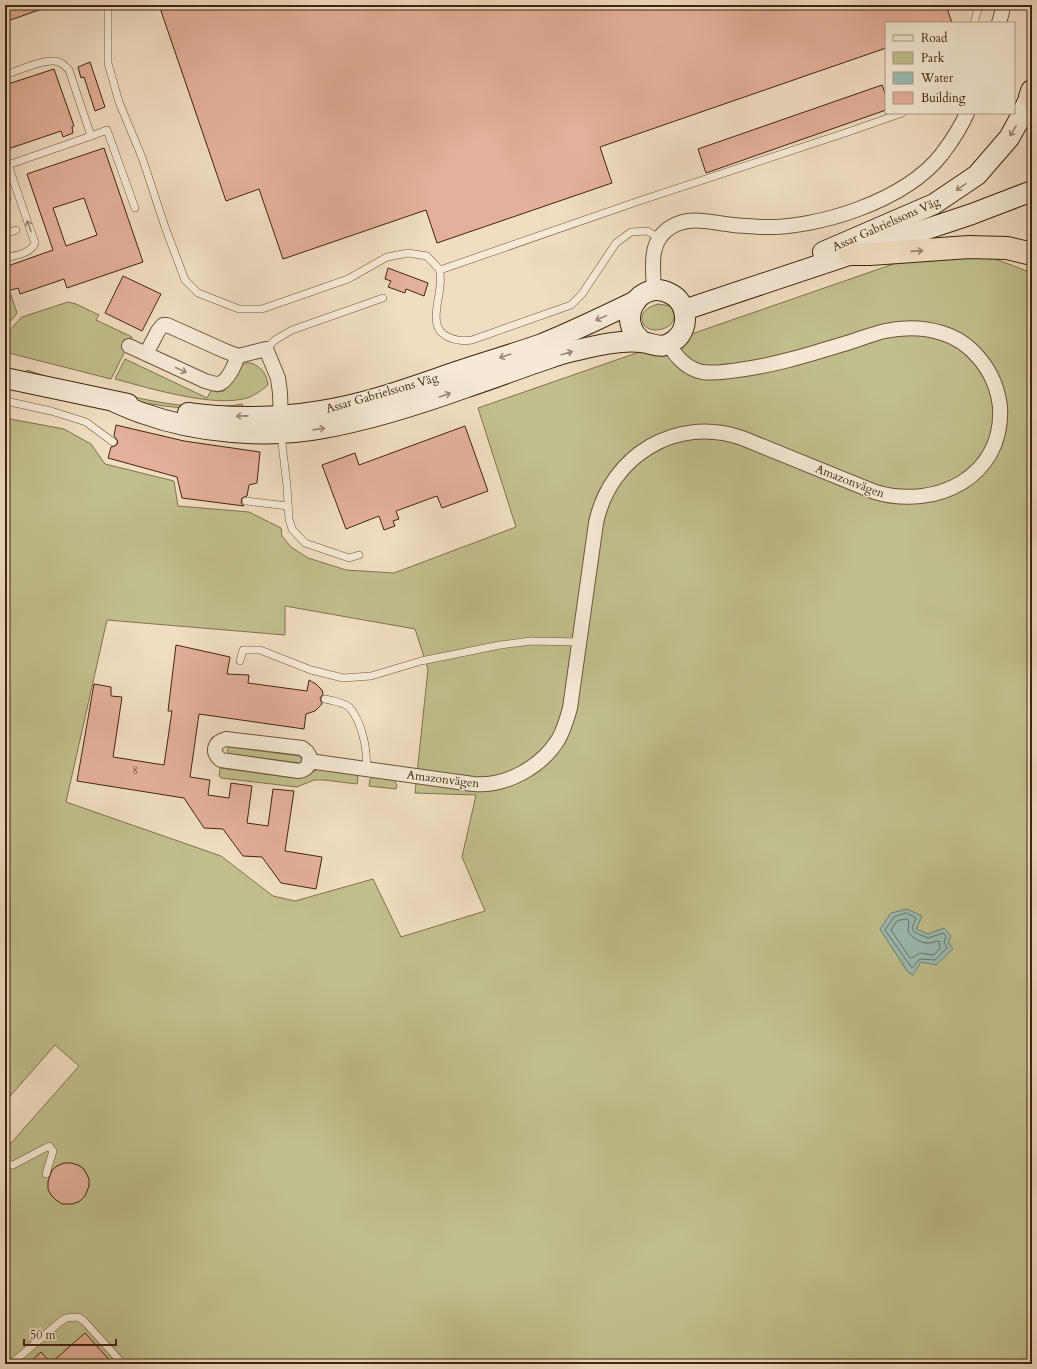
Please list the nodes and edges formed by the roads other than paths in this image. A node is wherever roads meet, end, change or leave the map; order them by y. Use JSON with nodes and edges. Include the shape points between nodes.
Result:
{"nodes":[{"id":1,"x":108,"y":5,"type":"edge"},
{"id":2,"x":979,"y":5,"type":"edge"},
{"id":3,"x":1002,"y":5,"type":"edge"},
{"id":4,"x":974,"y":22,"type":"edge"},
{"id":5,"x":999,"y":22,"type":"edge"},
{"id":6,"x":5,"y":75,"type":"edge"},
{"id":7,"x":1031,"y":94,"type":"edge"},
{"id":8,"x":899,"y":114,"type":"edge"},
{"id":9,"x":966,"y":114,"type":"edge"},
{"id":10,"x":91,"y":136,"type":"junction"},
{"id":11,"x":6,"y":166,"type":"edge"},
{"id":12,"x":1032,"y":191,"type":"edge"},
{"id":13,"x":135,"y":208,"type":"dead end"},
{"id":14,"x":16,"y":230,"type":"dead end"},
{"id":15,"x":5,"y":234,"type":"edge"},
{"id":16,"x":660,"y":238,"type":"junction"},
{"id":17,"x":850,"y":254,"type":"junction"},
{"id":18,"x":1032,"y":254,"type":"edge"},
{"id":19,"x":5,"y":258,"type":"edge"},
{"id":20,"x":440,"y":270,"type":"junction"},
{"id":21,"x":773,"y":281,"type":"junction"},
{"id":22,"x":654,"y":290,"type":"junction"},
{"id":23,"x":383,"y":298,"type":"dead end"},
{"id":24,"x":636,"y":300,"type":"junction"},
{"id":25,"x":684,"y":310,"type":"junction"},
{"id":26,"x":643,"y":342,"type":"junction"},
{"id":27,"x":668,"y":344,"type":"junction"},
{"id":28,"x":129,"y":346,"type":"dead end"},
{"id":29,"x":266,"y":349,"type":"junction"},
{"id":30,"x":146,"y":354,"type":"junction"},
{"id":31,"x":238,"y":356,"type":"junction"},
{"id":32,"x":5,"y":378,"type":"edge"},
{"id":33,"x":5,"y":399,"type":"edge"},
{"id":34,"x":281,"y":424,"type":"junction"},
{"id":35,"x":113,"y":442,"type":"dead end"},
{"id":36,"x":246,"y":501,"type":"dead end"},
{"id":37,"x":288,"y":506,"type":"junction"},
{"id":38,"x":359,"y":555,"type":"dead end"},
{"id":39,"x":580,"y":642,"type":"junction"},
{"id":40,"x":240,"y":661,"type":"dead end"},
{"id":41,"x":325,"y":699,"type":"dead end"},
{"id":42,"x":309,"y":761,"type":"junction"},
{"id":43,"x":366,"y":769,"type":"junction"},
{"id":44,"x":5,"y":1164,"type":"edge"},
{"id":45,"x":46,"y":1174,"type":"dead end"},
{"id":46,"x":11,"y":1364,"type":"edge"},
{"id":47,"x":123,"y":1364,"type":"edge"}],
"edges":[{"from":1,"to":20,"type":"lane","via":[[108,63],[119,102],[143,160],[185,280],[198,293],[239,310],[262,309],[348,279],[387,257],[408,253],[427,256]]},
{"from":2,"to":4,"type":"lane"},
{"from":3,"to":5,"type":"street"},
{"from":6,"to":10,"type":"lane","via":[[49,61],[65,65],[69,70]]},
{"from":7,"to":21,"type":"street","name":"Assar Gabrielssons Väg","one_way":true,"via":[[1009,138],[977,175],[934,204],[820,253]]},
{"from":8,"to":20,"type":"lane"},
{"from":9,"to":16,"type":"street","via":[[941,155],[926,170],[891,195],[858,209],[825,219],[786,226],[692,220],[672,226]]},
{"from":10,"to":11,"type":"lane"},
{"from":10,"to":13,"type":"lane","via":[[107,130]]},
{"from":19,"to":11,"type":"lane","one_way":true,"via":[[30,251],[35,243]]},
{"from":12,"to":17,"type":"street","name":"Assar Gabrielssons Väg","via":[[972,214]]},
{"from":14,"to":15,"type":"lane"},
{"from":16,"to":20,"type":"lane","via":[[647,232],[631,232],[616,243],[582,294],[571,304],[461,342],[442,334],[437,325]]},
{"from":16,"to":22,"type":"street","via":[[653,254]]},
{"from":17,"to":18,"type":"highway","one_way":true,"via":[[969,247],[1007,248]]},
{"from":17,"to":21,"type":"street","name":"Assar Gabrielssons Väg"},
{"from":21,"to":25,"type":"street","name":"Assar Gabrielssons Väg"},
{"from":22,"to":24,"type":"street"},
{"from":22,"to":25,"type":"street","via":[[673,295],[680,301]]},
{"from":23,"to":29,"type":"lane","via":[[292,330]]},
{"from":24,"to":26,"type":"street","via":[[630,311],[630,323],[634,334]]},
{"from":24,"to":34,"type":"street","name":"Assar Gabrielssons Väg","one_way":true,"via":[[542,344],[395,393],[320,411]]},
{"from":25,"to":27,"type":"street","via":[[683,330]]},
{"from":26,"to":27,"type":"street","via":[[658,346]]},
{"from":34,"to":26,"type":"street","name":"Assar Gabrielssons Väg","one_way":true,"via":[[323,429],[373,418],[571,351],[621,341]]},
{"from":27,"to":39,"type":"street","name":"Amazonvägen","via":[[680,360],[692,368],[702,372],[731,372],[767,366],[885,331],[916,328],[944,333],[967,346],[989,371],[998,398],[998,430],[988,456],[970,477],[947,490],[914,497],[897,497],[875,492],[742,438],[721,432],[687,433],[656,443],[639,453],[621,470],[608,487],[602,502],[596,523]]},
{"from":28,"to":30,"type":"street"},
{"from":29,"to":31,"type":"street"},
{"from":29,"to":34,"type":"street","via":[[278,378]]},
{"from":30,"to":31,"type":"street","one_way":true,"via":[[215,384],[227,376]]},
{"from":30,"to":31,"type":"street","via":[[158,331],[167,324]]},
{"from":32,"to":34,"type":"street","name":"Assar Gabrielssons Väg","via":[[116,402],[142,413],[206,429],[250,433]]},
{"from":33,"to":35,"type":"lane","via":[[86,422]]},
{"from":34,"to":37,"type":"lane"},
{"from":36,"to":37,"type":"lane"},
{"from":37,"to":38,"type":"lane","via":[[292,529],[305,543],[349,558]]},
{"from":39,"to":40,"type":"lane","via":[[531,640],[421,661],[372,676],[343,678],[318,672],[260,650],[243,650]]},
{"from":39,"to":43,"type":"street","name":"Amazonvägen","via":[[573,693],[563,730],[548,752],[526,770],[501,781],[478,784]]},
{"from":41,"to":43,"type":"lane","via":[[348,707],[356,719],[367,750]]},
{"from":42,"to":42,"type":"street","via":[[310,757],[302,748],[226,739],[217,744],[215,752],[222,760],[299,771],[308,767]]},
{"from":42,"to":43,"type":"street","name":"Amazonvägen"},
{"from":44,"to":45,"type":"lane","via":[[13,1165],[49,1146],[53,1151]]},
{"from":46,"to":47,"type":"lane","via":[[60,1322],[66,1318],[78,1317]]}]}
